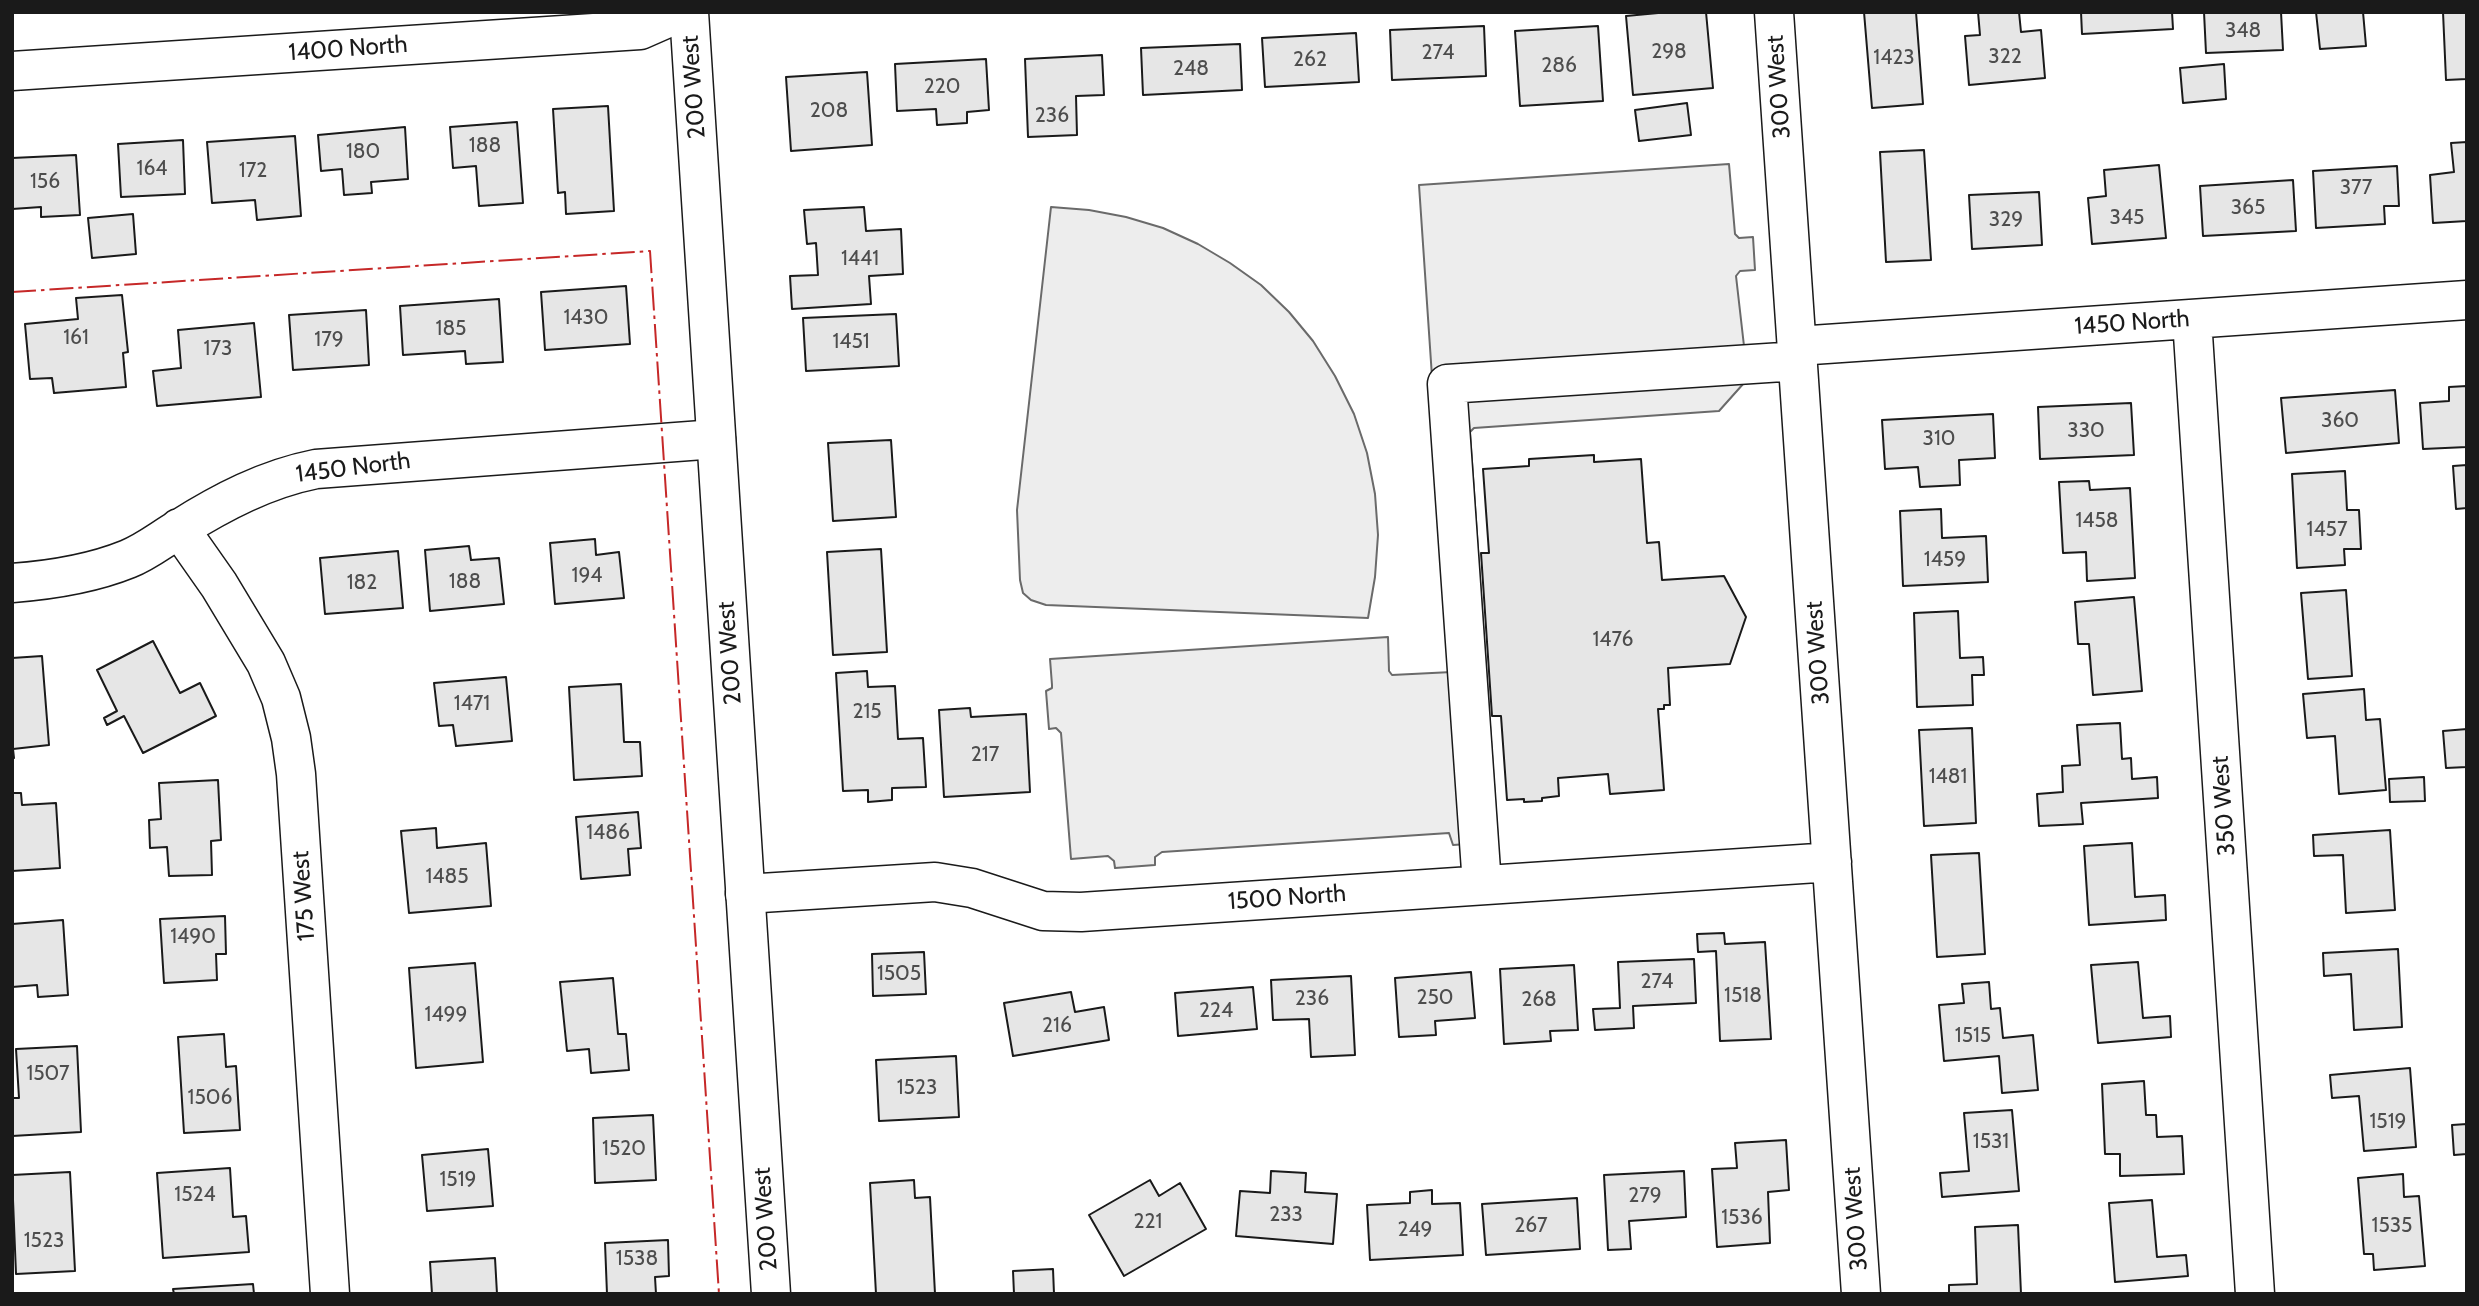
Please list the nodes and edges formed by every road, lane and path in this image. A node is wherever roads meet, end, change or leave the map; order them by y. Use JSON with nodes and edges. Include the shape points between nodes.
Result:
{"nodes":[{"id":1,"x":681,"y":12,"type":"edge"},
{"id":2,"x":689,"y":12,"type":"edge"},
{"id":3,"x":1774,"y":12,"type":"edge"},
{"id":4,"x":12,"y":71,"type":"edge"},
{"id":5,"x":2467,"y":300,"type":"edge"},
{"id":6,"x":2192,"y":319,"type":"junction"},
{"id":7,"x":1797,"y":353,"type":"junction"},
{"id":8,"x":716,"y":439,"type":"junction"},
{"id":9,"x":179,"y":528,"type":"junction"},
{"id":10,"x":12,"y":583,"type":"edge"},
{"id":11,"x":1832,"y":862,"type":"junction"},
{"id":12,"x":1482,"y":885,"type":"junction"},
{"id":13,"x":745,"y":894,"type":"junction"},
{"id":14,"x":330,"y":1294,"type":"edge"},
{"id":15,"x":771,"y":1294,"type":"edge"},
{"id":16,"x":1861,"y":1294,"type":"edge"},
{"id":17,"x":2255,"y":1294,"type":"edge"}],
"edges":[{"from":1,"to":4,"type":"street","name":"1400 North","via":[[640,30]]},
{"from":2,"to":8,"type":"street","name":"200 West"},
{"from":3,"to":7,"type":"street","name":"300 West"},
{"from":5,"to":6,"type":"street","name":"1450 North"},
{"from":6,"to":7,"type":"street","name":"1450 North"},
{"from":6,"to":17,"type":"street","name":"350 West"},
{"from":7,"to":11,"type":"street","name":"300 West"},
{"from":7,"to":12,"type":"street","name":"1450 North","via":[[1447,384]]},
{"from":8,"to":9,"type":"street","name":"1450 North","via":[[316,469],[258,485]]},
{"from":8,"to":13,"type":"street","name":"200 West"},
{"from":9,"to":10,"type":"street","name":"1450 North","via":[[104,568]]},
{"from":9,"to":14,"type":"street","name":"175 West","via":[[266,663],[291,738]]},
{"from":11,"to":12,"type":"street","name":"1500 North"},
{"from":11,"to":16,"type":"street","name":"300 West"},
{"from":12,"to":13,"type":"street","name":"1500 North","via":[[1081,912],[1043,911],[972,888],[935,882]]},
{"from":13,"to":15,"type":"street","name":"200 West"}]}
